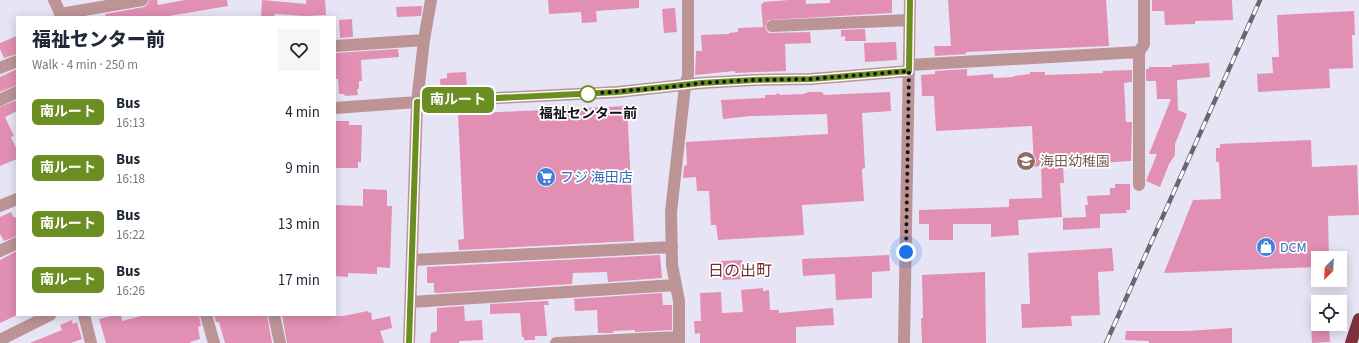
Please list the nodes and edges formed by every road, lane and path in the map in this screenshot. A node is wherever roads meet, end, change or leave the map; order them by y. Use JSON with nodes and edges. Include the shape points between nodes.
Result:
{"nodes":[{"id":1,"x":54,"y":0,"type":"edge"},
{"id":2,"x":142,"y":0,"type":"edge"},
{"id":3,"x":431,"y":0,"type":"edge"},
{"id":4,"x":688,"y":0,"type":"edge"},
{"id":5,"x":910,"y":0,"type":"edge"},
{"id":6,"x":1144,"y":0,"type":"edge"},
{"id":7,"x":61,"y":15,"type":"edge"},
{"id":8,"x":909,"y":20,"type":"junction"},
{"id":9,"x":772,"y":26,"type":"dead end"},
{"id":10,"x":424,"y":40,"type":"junction"},
{"id":11,"x":336,"y":46,"type":"edge"},
{"id":12,"x":1139,"y":52,"type":"junction"},
{"id":13,"x":16,"y":61,"type":"edge"},
{"id":14,"x":0,"y":68,"type":"edge"},
{"id":15,"x":909,"y":68,"type":"junction"},
{"id":16,"x":685,"y":86,"type":"junction"},
{"id":17,"x":16,"y":92,"type":"edge"},
{"id":18,"x":0,"y":100,"type":"edge"},
{"id":19,"x":417,"y":102,"type":"junction"},
{"id":20,"x":336,"y":108,"type":"edge"},
{"id":21,"x":1139,"y":185,"type":"dead end"},
{"id":22,"x":16,"y":199,"type":"edge"},
{"id":23,"x":0,"y":206,"type":"edge"},
{"id":24,"x":16,"y":243,"type":"edge"},
{"id":25,"x":672,"y":247,"type":"junction"},
{"id":26,"x":0,"y":251,"type":"edge"},
{"id":27,"x":412,"y":260,"type":"junction"},
{"id":28,"x":676,"y":285,"type":"junction"},
{"id":29,"x":410,"y":302,"type":"junction"},
{"id":30,"x":48,"y":316,"type":"edge"},
{"id":31,"x":84,"y":316,"type":"edge"},
{"id":32,"x":206,"y":316,"type":"edge"},
{"id":33,"x":274,"y":316,"type":"edge"},
{"id":34,"x":1359,"y":320,"type":"edge"},
{"id":35,"x":15,"y":338,"type":"edge"},
{"id":36,"x":0,"y":340,"type":"edge"},
{"id":37,"x":679,"y":340,"type":"edge"},
{"id":38,"x":92,"y":343,"type":"edge"},
{"id":39,"x":214,"y":343,"type":"edge"},
{"id":40,"x":280,"y":343,"type":"edge"},
{"id":41,"x":409,"y":343,"type":"edge"},
{"id":42,"x":556,"y":343,"type":"edge"},
{"id":43,"x":904,"y":343,"type":"edge"},
{"id":44,"x":1352,"y":343,"type":"edge"}],
"edges":[{"from":1,"to":7,"type":"street"},
{"from":2,"to":7,"type":"street"},
{"from":3,"to":10,"type":"street"},
{"from":4,"to":16,"type":"street","via":[[688,75]]},
{"from":5,"to":8,"type":"street"},
{"from":6,"to":12,"type":"street","via":[[1144,44]]},
{"from":8,"to":9,"type":"street"},
{"from":8,"to":15,"type":"street"},
{"from":10,"to":11,"type":"street"},
{"from":10,"to":19,"type":"street"},
{"from":12,"to":15,"type":"street"},
{"from":12,"to":21,"type":"street"},
{"from":13,"to":14,"type":"street"},
{"from":15,"to":16,"type":"street","via":[[811,79],[754,80]]},
{"from":15,"to":43,"type":"street"},
{"from":16,"to":19,"type":"street"},
{"from":16,"to":25,"type":"street","via":[[671,212]]},
{"from":17,"to":18,"type":"street"},
{"from":19,"to":20,"type":"street"},
{"from":19,"to":27,"type":"street"},
{"from":22,"to":23,"type":"street"},
{"from":24,"to":26,"type":"street"},
{"from":25,"to":27,"type":"street"},
{"from":25,"to":28,"type":"street"},
{"from":27,"to":29,"type":"street"},
{"from":28,"to":29,"type":"street"},
{"from":28,"to":37,"type":"street","via":[[679,301]]},
{"from":29,"to":41,"type":"street"},
{"from":30,"to":35,"type":"street"},
{"from":31,"to":38,"type":"street"},
{"from":32,"to":39,"type":"street"},
{"from":33,"to":40,"type":"street"},
{"from":34,"to":44,"type":"highway"},
{"from":35,"to":36,"type":"street"},
{"from":37,"to":42,"type":"street"}]}
